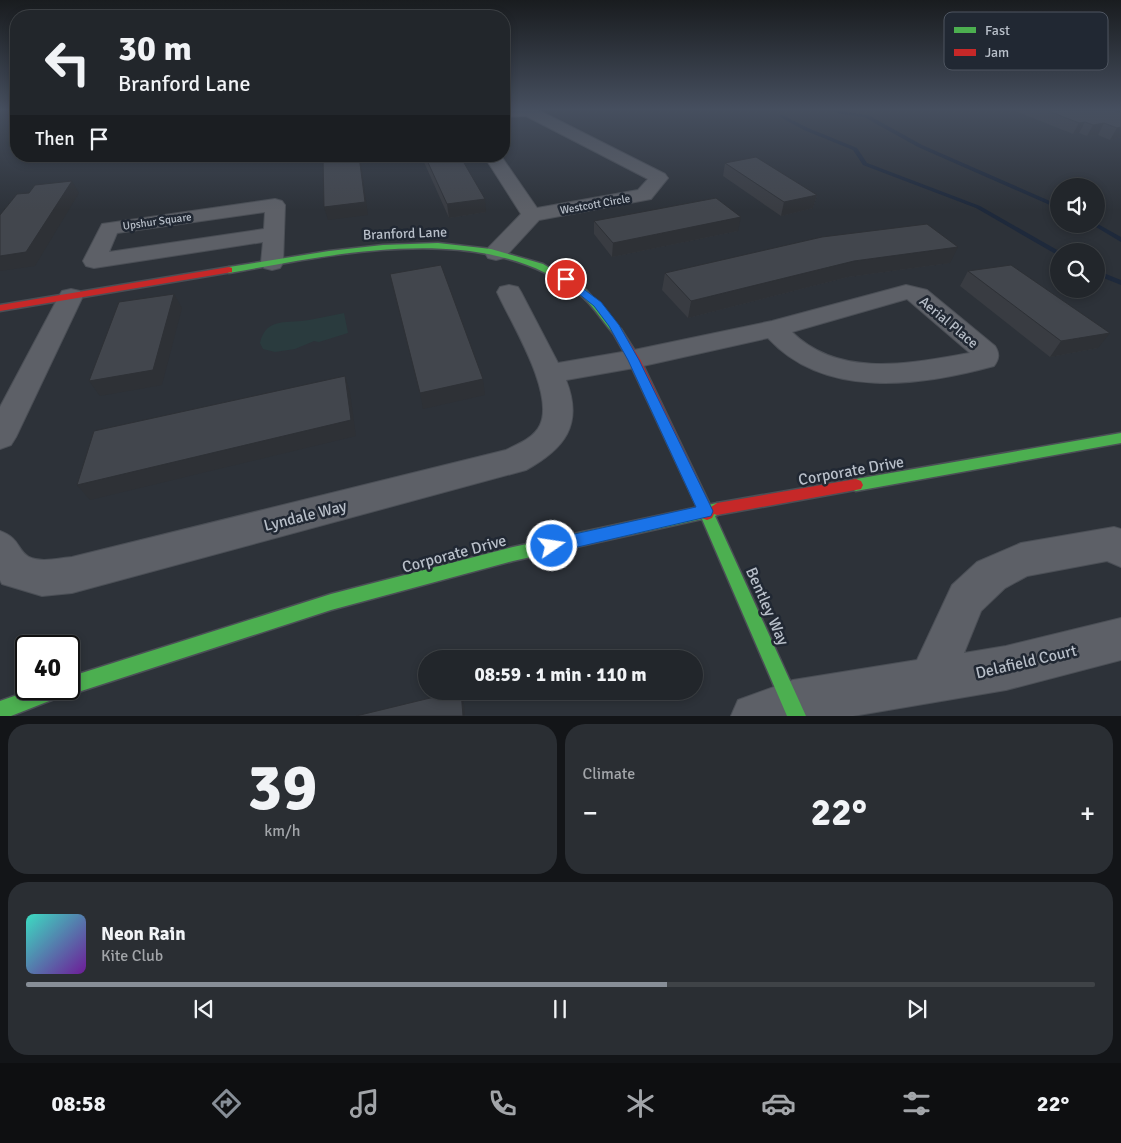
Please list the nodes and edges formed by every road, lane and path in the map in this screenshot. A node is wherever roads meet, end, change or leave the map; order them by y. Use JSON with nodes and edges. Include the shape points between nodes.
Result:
{"nodes":[{"id":1,"x":591,"y":143,"type":"edge"},
{"id":2,"x":496,"y":162,"type":"edge"},
{"id":3,"x":532,"y":215,"type":"junction"},
{"id":4,"x":274,"y":234,"type":"junction"},
{"id":5,"x":496,"y":253,"type":"junction"},
{"id":6,"x":272,"y":263,"type":"junction"},
{"id":7,"x":509,"y":292,"type":"dead end"},
{"id":8,"x":71,"y":296,"type":"junction"},
{"id":9,"x":0,"y":308,"type":"edge"},
{"id":10,"x":774,"y":329,"type":"junction"},
{"id":11,"x":634,"y":360,"type":"junction"},
{"id":12,"x":548,"y":374,"type":"junction"},
{"id":13,"x":0,"y":437,"type":"edge"},
{"id":14,"x":1121,"y":438,"type":"edge"},
{"id":15,"x":706,"y":511,"type":"junction"},
{"id":16,"x":0,"y":548,"type":"edge"},
{"id":17,"x":1121,"y":550,"type":"edge"},
{"id":18,"x":1121,"y":639,"type":"edge"},
{"id":19,"x":931,"y":680,"type":"junction"},
{"id":20,"x":80,"y":682,"type":"edge"},
{"id":21,"x":29,"y":700,"type":"edge"},
{"id":22,"x":0,"y":710,"type":"edge"},
{"id":23,"x":781,"y":711,"type":"edge"}],
"edges":[{"from":1,"to":3,"type":"street","name":"Westcott Circle","via":[[659,178],[644,195]]},
{"from":2,"to":3,"type":"street"},
{"from":3,"to":5,"type":"street"},
{"from":4,"to":4,"type":"street","name":"Upshur Square","via":[[275,205],[108,228],[94,261]]},
{"from":4,"to":6,"type":"street","name":"Upshur Square"},
{"from":5,"to":6,"type":"street","name":"Branford Lane","via":[[447,246],[396,246]]},
{"from":5,"to":11,"type":"street","name":"Branford Lane","via":[[539,265],[581,289],[614,325]]},
{"from":6,"to":8,"type":"street","name":"Branford Lane"},
{"from":7,"to":12,"type":"street","name":"Lyndale Way"},
{"from":8,"to":9,"type":"street","name":"Branford Lane"},
{"from":8,"to":13,"type":"street"},
{"from":10,"to":10,"type":"street","name":"Aerial Place","via":[[906,292],[918,295],[985,352],[984,360],[890,375],[858,374],[828,367],[798,352]]},
{"from":10,"to":11,"type":"street","name":"Aerial Place"},
{"from":11,"to":12,"type":"street"},
{"from":11,"to":15,"type":"street","name":"Branford Lane"},
{"from":12,"to":16,"type":"street","name":"Lyndale Way","via":[[559,413],[553,431],[539,448],[514,461],[72,575],[42,578],[16,571]]},
{"from":14,"to":15,"type":"street","name":"Corporate Drive"},
{"from":15,"to":20,"type":"street","name":"Corporate Drive","via":[[513,554],[332,602]]},
{"from":15,"to":23,"type":"street","name":"Bentley Way"},
{"from":17,"to":19,"type":"street","via":[[1114,543],[1021,560],[991,575],[966,598]]},
{"from":18,"to":19,"type":"street","name":"Delafield Court","via":[[1006,668]]},
{"from":19,"to":23,"type":"street","name":"Delafield Court"},
{"from":21,"to":22,"type":"street"}]}
